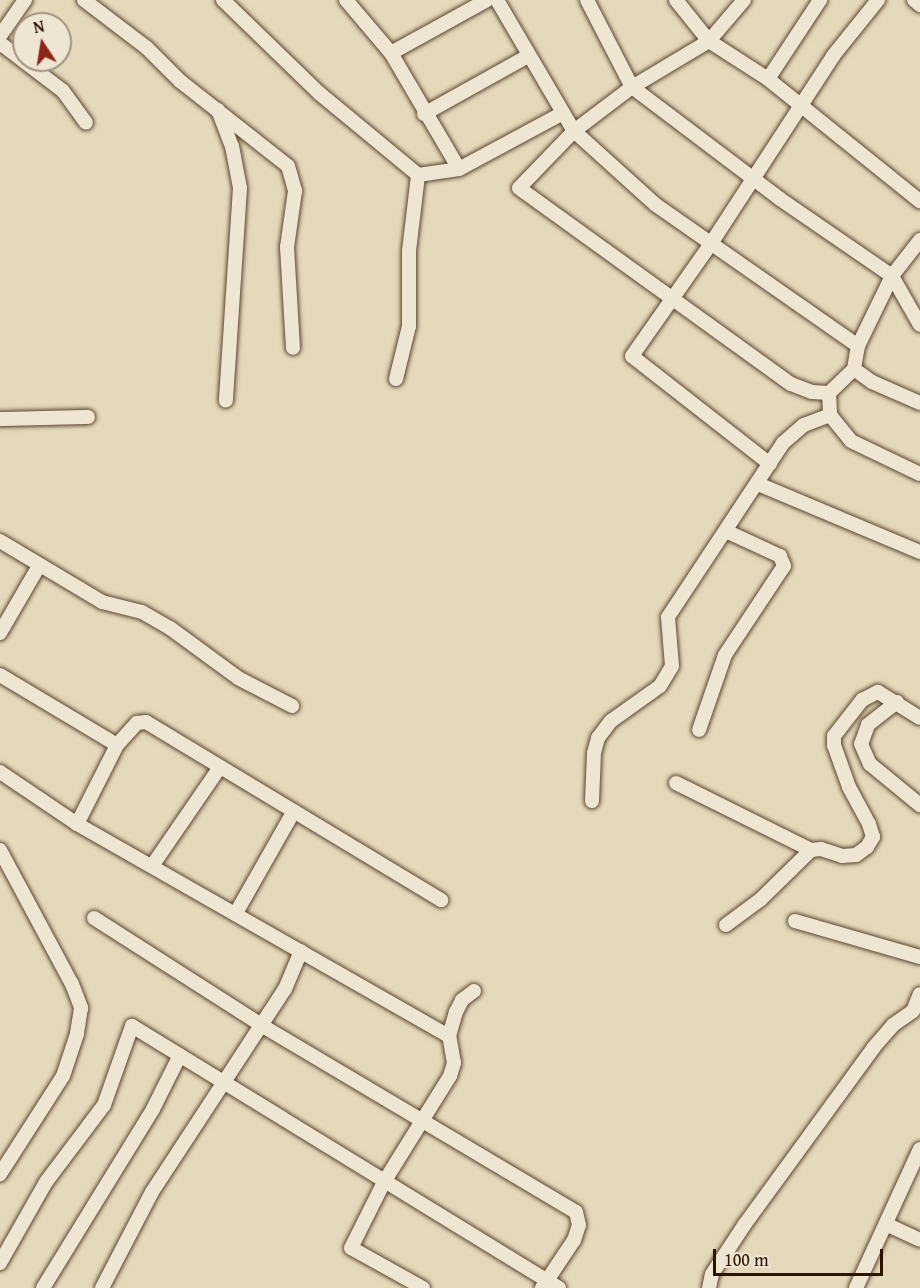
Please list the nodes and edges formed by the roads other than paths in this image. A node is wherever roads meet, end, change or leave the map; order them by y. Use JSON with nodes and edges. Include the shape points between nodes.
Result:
{"nodes":[{"id":1,"x":25,"y":0,"type":"edge"},
{"id":2,"x":84,"y":0,"type":"edge"},
{"id":3,"x":223,"y":0,"type":"edge"},
{"id":4,"x":487,"y":0,"type":"edge"},
{"id":5,"x":497,"y":0,"type":"edge"},
{"id":6,"x":587,"y":0,"type":"edge"},
{"id":7,"x":676,"y":0,"type":"edge"},
{"id":8,"x":744,"y":0,"type":"edge"},
{"id":9,"x":820,"y":0,"type":"edge"},
{"id":10,"x":878,"y":0,"type":"edge"},
{"id":11,"x":914,"y":0,"type":"edge"},
{"id":12,"x":352,"y":2,"type":"edge"},
{"id":13,"x":920,"y":5,"type":"edge"},
{"id":14,"x":0,"y":36,"type":"edge"},
{"id":15,"x":709,"y":41,"type":"junction"},
{"id":16,"x":0,"y":43,"type":"edge"},
{"id":17,"x":391,"y":53,"type":"junction"},
{"id":18,"x":528,"y":56,"type":"junction"},
{"id":19,"x":768,"y":79,"type":"junction"},
{"id":20,"x":632,"y":87,"type":"junction"},
{"id":21,"x":801,"y":105,"type":"junction"},
{"id":22,"x":217,"y":108,"type":"junction"},
{"id":23,"x":424,"y":114,"type":"junction"},
{"id":24,"x":561,"y":114,"type":"junction"},
{"id":25,"x":86,"y":123,"type":"dead end"},
{"id":26,"x":574,"y":131,"type":"junction"},
{"id":27,"x":459,"y":169,"type":"junction"},
{"id":28,"x":418,"y":175,"type":"junction"},
{"id":29,"x":754,"y":179,"type":"junction"},
{"id":30,"x":920,"y":201,"type":"edge"},
{"id":31,"x":920,"y":240,"type":"edge"},
{"id":32,"x":710,"y":245,"type":"junction"},
{"id":33,"x":892,"y":276,"type":"junction"},
{"id":34,"x":671,"y":298,"type":"junction"},
{"id":35,"x":920,"y":325,"type":"edge"},
{"id":36,"x":858,"y":346,"type":"junction"},
{"id":37,"x":293,"y":348,"type":"dead end"},
{"id":38,"x":854,"y":369,"type":"junction"},
{"id":39,"x":396,"y":379,"type":"dead end"},
{"id":40,"x":829,"y":393,"type":"junction"},
{"id":41,"x":226,"y":401,"type":"dead end"},
{"id":42,"x":920,"y":403,"type":"edge"},
{"id":43,"x":830,"y":415,"type":"junction"},
{"id":44,"x":88,"y":417,"type":"dead end"},
{"id":45,"x":0,"y":419,"type":"edge"},
{"id":46,"x":770,"y":464,"type":"junction"},
{"id":47,"x":920,"y":474,"type":"edge"},
{"id":48,"x":758,"y":484,"type":"junction"},
{"id":49,"x":726,"y":531,"type":"junction"},
{"id":50,"x":0,"y":541,"type":"edge"},
{"id":51,"x":920,"y":552,"type":"edge"},
{"id":52,"x":39,"y":566,"type":"junction"},
{"id":53,"x":0,"y":633,"type":"edge"},
{"id":54,"x":0,"y":675,"type":"edge"},
{"id":55,"x":897,"y":702,"type":"junction"},
{"id":56,"x":292,"y":706,"type":"dead end"},
{"id":57,"x":920,"y":718,"type":"edge"},
{"id":58,"x":699,"y":730,"type":"dead end"},
{"id":59,"x":117,"y":745,"type":"junction"},
{"id":60,"x":220,"y":767,"type":"junction"},
{"id":61,"x":0,"y":772,"type":"edge"},
{"id":62,"x":676,"y":783,"type":"dead end"},
{"id":63,"x":592,"y":801,"type":"dead end"},
{"id":64,"x":920,"y":805,"type":"edge"},
{"id":65,"x":294,"y":811,"type":"junction"},
{"id":66,"x":77,"y":824,"type":"junction"},
{"id":67,"x":0,"y":850,"type":"edge"},
{"id":68,"x":811,"y":850,"type":"junction"},
{"id":69,"x":153,"y":866,"type":"junction"},
{"id":70,"x":441,"y":900,"type":"dead end"},
{"id":71,"x":236,"y":913,"type":"junction"},
{"id":72,"x":94,"y":918,"type":"dead end"},
{"id":73,"x":795,"y":921,"type":"dead end"},
{"id":74,"x":726,"y":925,"type":"dead end"},
{"id":75,"x":301,"y":951,"type":"junction"},
{"id":76,"x":920,"y":957,"type":"edge"},
{"id":77,"x":474,"y":991,"type":"dead end"},
{"id":78,"x":920,"y":994,"type":"edge"},
{"id":79,"x":917,"y":1012,"type":"edge"},
{"id":80,"x":261,"y":1025,"type":"junction"},
{"id":81,"x":449,"y":1036,"type":"junction"},
{"id":82,"x":180,"y":1055,"type":"junction"},
{"id":83,"x":223,"y":1080,"type":"junction"},
{"id":84,"x":420,"y":1120,"type":"junction"},
{"id":85,"x":920,"y":1149,"type":"edge"},
{"id":86,"x":0,"y":1174,"type":"edge"},
{"id":87,"x":384,"y":1182,"type":"junction"},
{"id":88,"x":888,"y":1226,"type":"junction"},
{"id":89,"x":920,"y":1240,"type":"edge"},
{"id":90,"x":0,"y":1263,"type":"edge"},
{"id":91,"x":545,"y":1283,"type":"edge"},
{"id":92,"x":43,"y":1288,"type":"edge"},
{"id":93,"x":102,"y":1288,"type":"edge"},
{"id":94,"x":423,"y":1288,"type":"edge"},
{"id":95,"x":559,"y":1288,"type":"edge"},
{"id":96,"x":709,"y":1288,"type":"edge"},
{"id":97,"x":856,"y":1288,"type":"edge"}],
"edges":[{"from":1,"to":14,"type":"street"},
{"from":2,"to":22,"type":"street"},
{"from":3,"to":28,"type":"street","via":[[319,93]]},
{"from":4,"to":17,"type":"street"},
{"from":5,"to":18,"type":"street"},
{"from":6,"to":20,"type":"street"},
{"from":7,"to":15,"type":"street"},
{"from":8,"to":15,"type":"street"},
{"from":9,"to":19,"type":"street"},
{"from":10,"to":21,"type":"street","via":[[859,19]]},
{"from":11,"to":13,"type":"street"},
{"from":12,"to":17,"type":"street"},
{"from":15,"to":19,"type":"street"},
{"from":15,"to":20,"type":"street"},
{"from":16,"to":25,"type":"street","via":[[63,91]]},
{"from":17,"to":23,"type":"street"},
{"from":18,"to":23,"type":"street"},
{"from":18,"to":24,"type":"street"},
{"from":19,"to":21,"type":"street"},
{"from":20,"to":26,"type":"street"},
{"from":20,"to":29,"type":"street"},
{"from":21,"to":29,"type":"street"},
{"from":21,"to":30,"type":"street"},
{"from":22,"to":37,"type":"street","via":[[284,161],[293,178],[287,247],[293,294]]},
{"from":22,"to":41,"type":"street","via":[[232,146],[240,188]]},
{"from":23,"to":27,"type":"street"},
{"from":24,"to":26,"type":"street"},
{"from":24,"to":27,"type":"street"},
{"from":26,"to":32,"type":"street","via":[[656,205]]},
{"from":26,"to":34,"type":"street","via":[[519,188]]},
{"from":27,"to":28,"type":"street"},
{"from":28,"to":39,"type":"street","via":[[409,251],[409,326]]},
{"from":29,"to":32,"type":"street"},
{"from":29,"to":33,"type":"street"},
{"from":31,"to":33,"type":"street"},
{"from":32,"to":34,"type":"street"},
{"from":32,"to":36,"type":"street"},
{"from":33,"to":35,"type":"street"},
{"from":33,"to":36,"type":"street"},
{"from":34,"to":40,"type":"street","via":[[791,384]]},
{"from":34,"to":46,"type":"street","via":[[632,358]]},
{"from":36,"to":38,"type":"street"},
{"from":38,"to":40,"type":"street"},
{"from":38,"to":42,"type":"street","via":[[872,382]]},
{"from":40,"to":43,"type":"street"},
{"from":43,"to":46,"type":"street","via":[[797,430]]},
{"from":43,"to":47,"type":"street","via":[[851,441]]},
{"from":44,"to":45,"type":"street"},
{"from":46,"to":48,"type":"street"},
{"from":48,"to":49,"type":"street"},
{"from":48,"to":51,"type":"street"},
{"from":49,"to":58,"type":"street","via":[[780,556],[784,566],[725,655]]},
{"from":49,"to":63,"type":"street","via":[[668,617],[667,631],[674,656],[665,680],[611,721],[598,738]]},
{"from":50,"to":52,"type":"street"},
{"from":52,"to":53,"type":"street"},
{"from":52,"to":56,"type":"street","via":[[102,602],[142,612],[238,678]]},
{"from":54,"to":59,"type":"street"},
{"from":55,"to":57,"type":"street"},
{"from":55,"to":64,"type":"street","via":[[868,725],[861,744],[870,764]]},
{"from":55,"to":68,"type":"street","via":[[879,692],[862,700],[834,736],[839,763],[873,837],[856,855]]},
{"from":59,"to":60,"type":"street","via":[[138,723],[146,722]]},
{"from":59,"to":66,"type":"street"},
{"from":60,"to":65,"type":"street"},
{"from":60,"to":69,"type":"street"},
{"from":61,"to":66,"type":"street"},
{"from":62,"to":68,"type":"street"},
{"from":65,"to":70,"type":"street"},
{"from":65,"to":71,"type":"street"},
{"from":66,"to":69,"type":"street"},
{"from":67,"to":86,"type":"street","via":[[81,1008],[63,1077]]},
{"from":68,"to":74,"type":"street","via":[[762,899]]},
{"from":69,"to":71,"type":"street"},
{"from":71,"to":75,"type":"street"},
{"from":72,"to":80,"type":"street"},
{"from":73,"to":76,"type":"street"},
{"from":75,"to":80,"type":"street","via":[[285,989]]},
{"from":75,"to":81,"type":"street"},
{"from":77,"to":81,"type":"street","via":[[462,1000]]},
{"from":78,"to":79,"type":"street"},
{"from":79,"to":96,"type":"street","via":[[893,1025],[874,1047],[745,1224],[712,1274]]},
{"from":80,"to":83,"type":"street"},
{"from":80,"to":84,"type":"street"},
{"from":81,"to":84,"type":"street","via":[[454,1063],[450,1076]]},
{"from":82,"to":83,"type":"street"},
{"from":82,"to":90,"type":"street","via":[[132,1026],[104,1105],[46,1182]]},
{"from":82,"to":92,"type":"street","via":[[153,1109]]},
{"from":83,"to":87,"type":"street"},
{"from":83,"to":93,"type":"street","via":[[152,1192]]},
{"from":84,"to":87,"type":"street"},
{"from":84,"to":91,"type":"street","via":[[576,1212],[579,1225],[574,1240]]},
{"from":85,"to":88,"type":"street"},
{"from":87,"to":91,"type":"street"},
{"from":87,"to":94,"type":"street","via":[[351,1248]]},
{"from":88,"to":89,"type":"street"},
{"from":88,"to":97,"type":"street"},
{"from":91,"to":95,"type":"street"}]}
